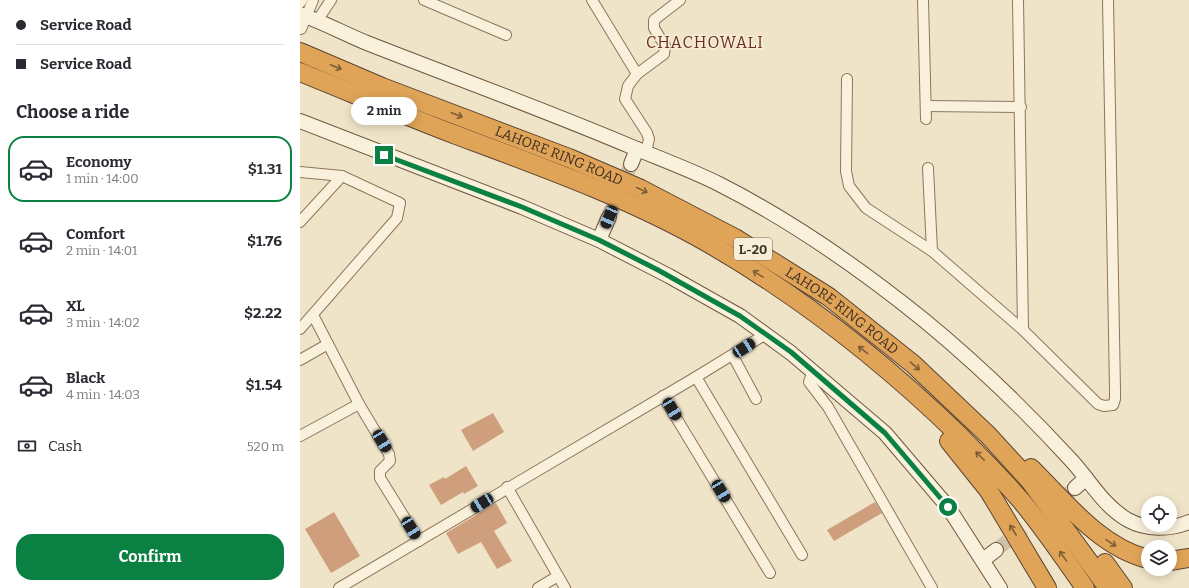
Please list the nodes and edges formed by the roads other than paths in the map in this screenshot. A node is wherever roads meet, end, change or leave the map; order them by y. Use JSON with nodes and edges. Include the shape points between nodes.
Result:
{"nodes":[{"id":1,"x":302,"y":0,"type":"edge"},
{"id":2,"x":313,"y":0,"type":"edge"},
{"id":3,"x":321,"y":0,"type":"edge"},
{"id":4,"x":331,"y":0,"type":"edge"},
{"id":5,"x":424,"y":0,"type":"edge"},
{"id":6,"x":592,"y":0,"type":"edge"},
{"id":7,"x":680,"y":0,"type":"edge"},
{"id":8,"x":923,"y":0,"type":"edge"},
{"id":9,"x":1018,"y":0,"type":"edge"},
{"id":10,"x":1108,"y":0,"type":"edge"},
{"id":11,"x":300,"y":3,"type":"edge"},
{"id":12,"x":308,"y":17,"type":"edge"},
{"id":13,"x":301,"y":29,"type":"dead end"},
{"id":14,"x":506,"y":35,"type":"dead end"},
{"id":15,"x":300,"y":52,"type":"edge"},
{"id":16,"x":300,"y":72,"type":"edge"},
{"id":17,"x":637,"y":74,"type":"junction"},
{"id":18,"x":847,"y":79,"type":"dead end"},
{"id":19,"x":926,"y":106,"type":"junction"},
{"id":20,"x":1020,"y":106,"type":"junction"},
{"id":21,"x":926,"y":120,"type":"dead end"},
{"id":22,"x":300,"y":121,"type":"edge"},
{"id":23,"x":641,"y":150,"type":"junction"},
{"id":24,"x":631,"y":164,"type":"tunnel mouth"},
{"id":25,"x":928,"y":168,"type":"dead end"},
{"id":26,"x":300,"y":172,"type":"edge"},
{"id":27,"x":342,"y":176,"type":"junction"},
{"id":28,"x":609,"y":217,"type":"tunnel mouth"},
{"id":29,"x":300,"y":222,"type":"edge"},
{"id":30,"x":599,"y":240,"type":"junction"},
{"id":31,"x":932,"y":251,"type":"junction"},
{"id":32,"x":313,"y":315,"type":"junction"},
{"id":33,"x":300,"y":329,"type":"edge"},
{"id":34,"x":1023,"y":330,"type":"junction"},
{"id":35,"x":766,"y":334,"type":"junction"},
{"id":36,"x":328,"y":344,"type":"junction"},
{"id":37,"x":732,"y":356,"type":"junction"},
{"id":38,"x":300,"y":360,"type":"edge"},
{"id":39,"x":878,"y":362,"type":"junction"},
{"id":40,"x":813,"y":372,"type":"junction"},
{"id":41,"x":696,"y":377,"type":"junction"},
{"id":42,"x":663,"y":396,"type":"junction"},
{"id":43,"x":756,"y":399,"type":"dead end"},
{"id":44,"x":359,"y":404,"type":"junction"},
{"id":45,"x":988,"y":435,"type":"junction"},
{"id":46,"x":300,"y":436,"type":"edge"},
{"id":47,"x":1086,"y":478,"type":"junction"},
{"id":48,"x":507,"y":487,"type":"junction"},
{"id":49,"x":1068,"y":494,"type":"junction"},
{"id":50,"x":1189,"y":522,"type":"edge"},
{"id":51,"x":419,"y":541,"type":"junction"},
{"id":52,"x":996,"y":550,"type":"tunnel mouth"},
{"id":53,"x":802,"y":555,"type":"dead end"},
{"id":54,"x":1141,"y":557,"type":"edge"},
{"id":55,"x":1189,"y":558,"type":"edge"},
{"id":56,"x":1177,"y":559,"type":"edge"},
{"id":57,"x":983,"y":560,"type":"junction"},
{"id":58,"x":770,"y":573,"type":"dead end"},
{"id":59,"x":558,"y":576,"type":"junction"},
{"id":60,"x":338,"y":588,"type":"edge"},
{"id":61,"x":538,"y":588,"type":"edge"},
{"id":62,"x":565,"y":588,"type":"edge"},
{"id":63,"x":932,"y":588,"type":"edge"},
{"id":64,"x":1000,"y":588,"type":"edge"},
{"id":65,"x":1047,"y":588,"type":"edge"},
{"id":66,"x":1086,"y":588,"type":"edge"},
{"id":67,"x":1108,"y":588,"type":"edge"},
{"id":68,"x":1123,"y":588,"type":"edge"}],
"edges":[{"from":1,"to":11,"type":"street"},
{"from":2,"to":12,"type":"street"},
{"from":3,"to":12,"type":"street"},
{"from":4,"to":12,"type":"street"},
{"from":5,"to":14,"type":"street"},
{"from":6,"to":17,"type":"street"},
{"from":7,"to":17,"type":"street","via":[[654,20],[654,28],[665,46],[664,54]]},
{"from":8,"to":19,"type":"street"},
{"from":9,"to":20,"type":"street"},
{"from":10,"to":34,"type":"street","via":[[1115,300],[1116,390],[1113,405],[1098,404]]},
{"from":12,"to":13,"type":"street"},
{"from":12,"to":23,"type":"street","via":[[365,42]]},
{"from":15,"to":45,"type":"highway","name":"LAHORE RING ROAD","number":"L-20","one_way":true,"via":[[382,87],[569,158],[641,189],[715,227],[835,302],[913,364]]},
{"from":39,"to":16,"type":"highway","name":"LAHORE RING ROAD","number":"L-20","one_way":true,"via":[[774,284],[708,243],[568,177],[411,118]]},
{"from":17,"to":23,"type":"street","via":[[628,86],[625,98],[649,139]]},
{"from":18,"to":31,"type":"street","via":[[846,171],[849,186],[866,208]]},
{"from":19,"to":20,"type":"street"},
{"from":19,"to":21,"type":"street"},
{"from":20,"to":34,"type":"street"},
{"from":22,"to":30,"type":"street","via":[[522,207]]},
{"from":23,"to":24,"type":"street"},
{"from":23,"to":47,"type":"street","via":[[698,174],[741,196],[832,252],[868,278],[925,321],[996,384]]},
{"from":25,"to":31,"type":"street"},
{"from":26,"to":27,"type":"street"},
{"from":27,"to":29,"type":"street"},
{"from":27,"to":32,"type":"street","via":[[400,203],[397,218]]},
{"from":28,"to":30,"type":"street"},
{"from":30,"to":35,"type":"street","via":[[675,279]]},
{"from":31,"to":34,"type":"street"},
{"from":32,"to":33,"type":"street"},
{"from":32,"to":36,"type":"street"},
{"from":35,"to":37,"type":"street"},
{"from":35,"to":40,"type":"street"},
{"from":36,"to":38,"type":"street"},
{"from":36,"to":44,"type":"street"},
{"from":37,"to":41,"type":"street"},
{"from":37,"to":43,"type":"street"},
{"from":65,"to":39,"type":"highway","one_way":true,"via":[[989,491],[959,451],[911,402]]},
{"from":66,"to":39,"type":"highway","name":"LAHORE RING ROAD","number":"L-20","one_way":true,"via":[[1023,503],[988,464],[906,385]]},
{"from":40,"to":57,"type":"street","via":[[885,433],[901,450],[948,507]]},
{"from":40,"to":63,"type":"street","via":[[809,382],[828,406]]},
{"from":41,"to":42,"type":"street"},
{"from":41,"to":53,"type":"street"},
{"from":42,"to":48,"type":"street"},
{"from":42,"to":58,"type":"street"},
{"from":44,"to":46,"type":"street"},
{"from":44,"to":51,"type":"street","via":[[389,454],[390,461],[380,471],[380,478]]},
{"from":45,"to":49,"type":"highway","via":[[1014,450]]},
{"from":45,"to":67,"type":"highway","name":"LAHORE RING ROAD","number":"L-20","via":[[1030,481]]},
{"from":47,"to":49,"type":"street"},
{"from":47,"to":50,"type":"street","via":[[1100,497],[1127,519],[1147,526],[1164,528]]},
{"from":48,"to":51,"type":"street"},
{"from":48,"to":59,"type":"street"},
{"from":49,"to":54,"type":"highway","one_way":true,"via":[[1108,542]]},
{"from":49,"to":68,"type":"highway","via":[[1076,523]]},
{"from":51,"to":60,"type":"street"},
{"from":52,"to":57,"type":"street"},
{"from":55,"to":56,"type":"highway"},
{"from":57,"to":64,"type":"street"},
{"from":59,"to":61,"type":"street"},
{"from":59,"to":62,"type":"street"}]}
